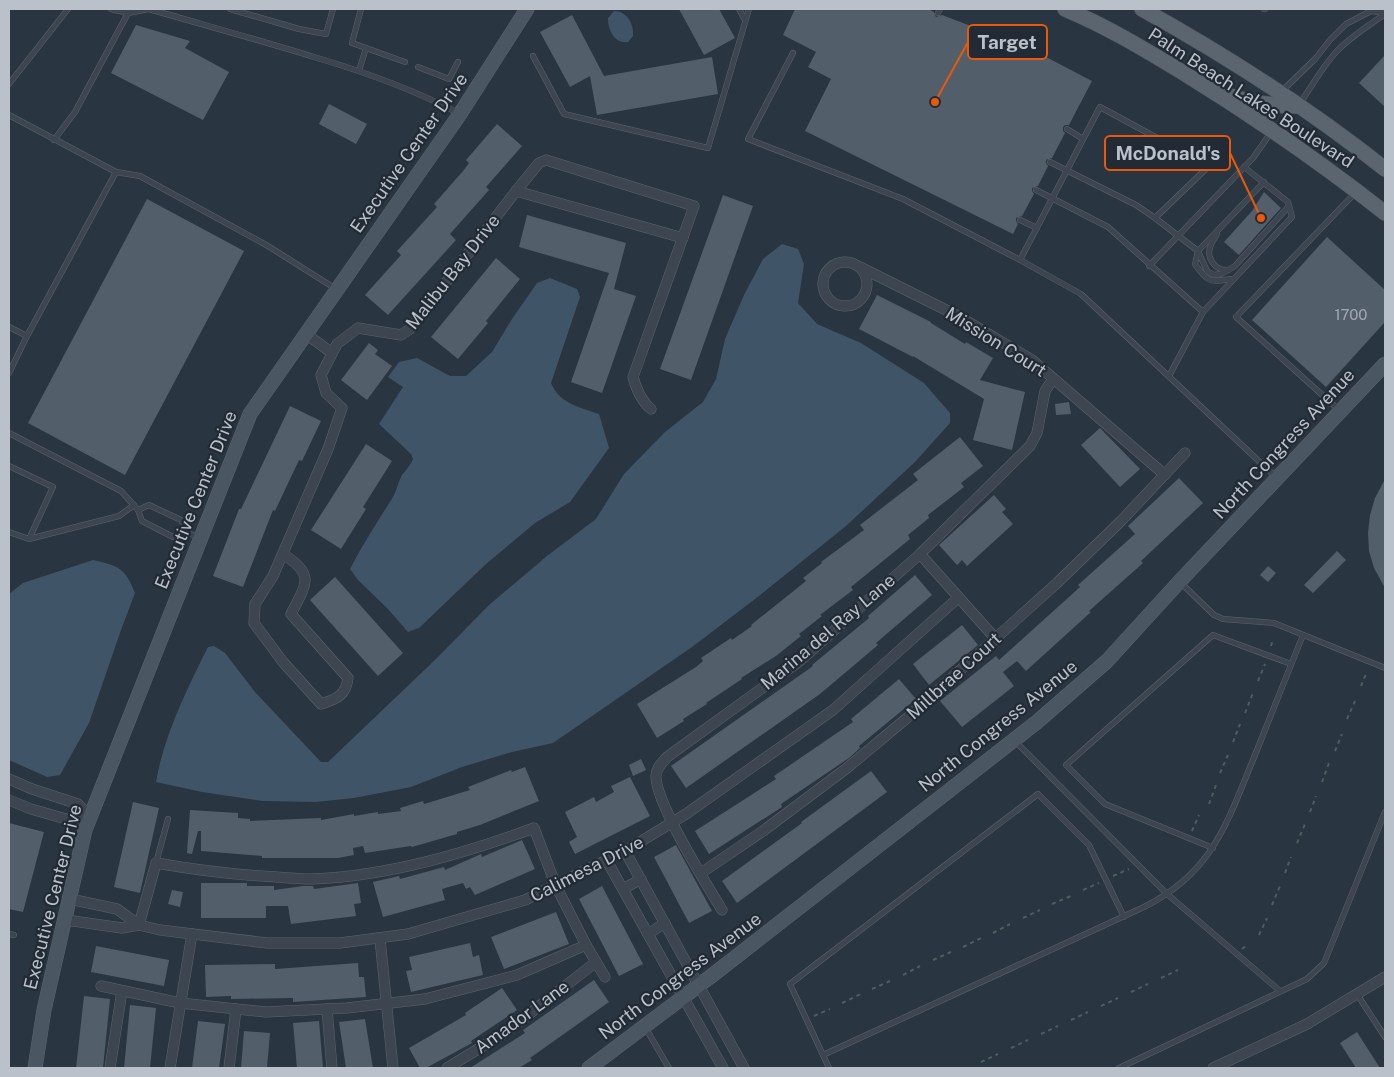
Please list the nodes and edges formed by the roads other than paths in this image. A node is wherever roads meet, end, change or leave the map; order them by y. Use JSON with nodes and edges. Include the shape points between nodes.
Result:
{"nodes":[{"id":1,"x":68,"y":9,"type":"edge"},
{"id":2,"x":111,"y":9,"type":"edge"},
{"id":3,"x":230,"y":9,"type":"edge"},
{"id":4,"x":333,"y":9,"type":"edge"},
{"id":5,"x":361,"y":9,"type":"edge"},
{"id":6,"x":527,"y":9,"type":"edge"},
{"id":7,"x":739,"y":9,"type":"edge"},
{"id":8,"x":749,"y":9,"type":"edge"},
{"id":9,"x":1065,"y":9,"type":"edge"},
{"id":10,"x":1142,"y":9,"type":"edge"},
{"id":11,"x":128,"y":13,"type":"junction"},
{"id":12,"x":1385,"y":13,"type":"edge"},
{"id":13,"x":745,"y":20,"type":"junction"},
{"id":14,"x":366,"y":48,"type":"junction"},
{"id":15,"x":792,"y":53,"type":"dead end"},
{"id":16,"x":533,"y":56,"type":"dead end"},
{"id":17,"x":405,"y":62,"type":"dead end"},
{"id":18,"x":458,"y":62,"type":"dead end"},
{"id":19,"x":418,"y":67,"type":"dead end"},
{"id":20,"x":359,"y":71,"type":"junction"},
{"id":21,"x":9,"y":84,"type":"edge"},
{"id":22,"x":1208,"y":88,"type":"junction"},
{"id":23,"x":1280,"y":93,"type":"junction"},
{"id":24,"x":1298,"y":106,"type":"junction"},
{"id":25,"x":460,"y":114,"type":"junction"},
{"id":26,"x":9,"y":115,"type":"edge"},
{"id":27,"x":1067,"y":129,"type":"dead end"},
{"id":28,"x":1272,"y":131,"type":"junction"},
{"id":29,"x":1083,"y":139,"type":"junction"},
{"id":30,"x":54,"y":140,"type":"junction"},
{"id":31,"x":1050,"y":162,"type":"dead end"},
{"id":32,"x":1244,"y":167,"type":"junction"},
{"id":33,"x":1385,"y":169,"type":"edge"},
{"id":34,"x":1066,"y":171,"type":"junction"},
{"id":35,"x":116,"y":172,"type":"junction"},
{"id":36,"x":1264,"y":182,"type":"junction"},
{"id":37,"x":1036,"y":190,"type":"dead end"},
{"id":38,"x":516,"y":191,"type":"junction"},
{"id":39,"x":1357,"y":191,"type":"junction"},
{"id":40,"x":1052,"y":199,"type":"junction"},
{"id":41,"x":1289,"y":206,"type":"junction"},
{"id":42,"x":1385,"y":213,"type":"edge"},
{"id":43,"x":1155,"y":218,"type":"junction"},
{"id":44,"x":1020,"y":220,"type":"dead end"},
{"id":45,"x":1223,"y":226,"type":"junction"},
{"id":46,"x":1037,"y":228,"type":"junction"},
{"id":47,"x":1179,"y":234,"type":"junction"},
{"id":48,"x":683,"y":238,"type":"junction"},
{"id":49,"x":1198,"y":251,"type":"junction"},
{"id":50,"x":1020,"y":260,"type":"junction"},
{"id":51,"x":1150,"y":266,"type":"junction"},
{"id":52,"x":860,"y":268,"type":"junction"},
{"id":53,"x":1229,"y":270,"type":"junction"},
{"id":54,"x":1233,"y":279,"type":"junction"},
{"id":55,"x":336,"y":289,"type":"junction"},
{"id":56,"x":1203,"y":312,"type":"junction"},
{"id":57,"x":9,"y":327,"type":"edge"},
{"id":58,"x":306,"y":334,"type":"junction"},
{"id":59,"x":27,"y":336,"type":"junction"},
{"id":60,"x":332,"y":353,"type":"junction"},
{"id":61,"x":1385,"y":364,"type":"edge"},
{"id":62,"x":9,"y":373,"type":"edge"},
{"id":63,"x":1168,"y":376,"type":"junction"},
{"id":64,"x":1054,"y":378,"type":"junction"},
{"id":65,"x":651,"y":409,"type":"dead end"},
{"id":66,"x":1341,"y":411,"type":"junction"},
{"id":67,"x":9,"y":433,"type":"edge"},
{"id":68,"x":1186,"y":453,"type":"dead end"},
{"id":69,"x":9,"y":466,"type":"edge"},
{"id":70,"x":1165,"y":475,"type":"junction"},
{"id":71,"x":1277,"y":478,"type":"junction"},
{"id":72,"x":136,"y":508,"type":"junction"},
{"id":73,"x":9,"y":532,"type":"edge"},
{"id":74,"x":195,"y":535,"type":"junction"},
{"id":75,"x":29,"y":539,"type":"junction"},
{"id":76,"x":282,"y":554,"type":"junction"},
{"id":77,"x":920,"y":554,"type":"junction"},
{"id":78,"x":1180,"y":581,"type":"junction"},
{"id":79,"x":958,"y":598,"type":"junction"},
{"id":80,"x":1303,"y":635,"type":"junction"},
{"id":81,"x":995,"y":638,"type":"junction"},
{"id":82,"x":1291,"y":664,"type":"junction"},
{"id":83,"x":1385,"y":668,"type":"edge"},
{"id":84,"x":1014,"y":740,"type":"junction"},
{"id":85,"x":9,"y":779,"type":"edge"},
{"id":86,"x":9,"y":800,"type":"edge"},
{"id":87,"x":1385,"y":812,"type":"edge"},
{"id":88,"x":90,"y":817,"type":"junction"},
{"id":89,"x":168,"y":819,"type":"dead end"},
{"id":90,"x":673,"y":822,"type":"junction"},
{"id":91,"x":1213,"y":848,"type":"junction"},
{"id":92,"x":626,"y":851,"type":"junction"},
{"id":93,"x":607,"y":861,"type":"junction"},
{"id":94,"x":156,"y":863,"type":"junction"},
{"id":95,"x":701,"y":873,"type":"junction"},
{"id":96,"x":641,"y":879,"type":"junction"},
{"id":97,"x":556,"y":886,"type":"junction"},
{"id":98,"x":623,"y":889,"type":"junction"},
{"id":99,"x":1167,"y":894,"type":"junction"},
{"id":100,"x":70,"y":899,"type":"junction"},
{"id":101,"x":114,"y":908,"type":"junction"},
{"id":102,"x":722,"y":910,"type":"dead end"},
{"id":103,"x":1124,"y":916,"type":"junction"},
{"id":104,"x":66,"y":920,"type":"junction"},
{"id":105,"x":665,"y":923,"type":"junction"},
{"id":106,"x":140,"y":925,"type":"junction"},
{"id":107,"x":111,"y":927,"type":"junction"},
{"id":108,"x":192,"y":934,"type":"junction"},
{"id":109,"x":648,"y":934,"type":"junction"},
{"id":110,"x":380,"y":939,"type":"junction"},
{"id":111,"x":586,"y":945,"type":"junction"},
{"id":112,"x":596,"y":962,"type":"junction"},
{"id":113,"x":1385,"y":977,"type":"edge"},
{"id":114,"x":605,"y":978,"type":"dead end"},
{"id":115,"x":101,"y":986,"type":"dead end"},
{"id":116,"x":699,"y":986,"type":"junction"},
{"id":117,"x":122,"y":991,"type":"junction"},
{"id":118,"x":1280,"y":991,"type":"junction"},
{"id":119,"x":1357,"y":994,"type":"junction"},
{"id":120,"x":683,"y":998,"type":"junction"},
{"id":121,"x":180,"y":1003,"type":"junction"},
{"id":122,"x":386,"y":1004,"type":"junction"},
{"id":123,"x":236,"y":1009,"type":"junction"},
{"id":124,"x":327,"y":1009,"type":"junction"},
{"id":125,"x":645,"y":1027,"type":"junction"},
{"id":126,"x":1385,"y":1037,"type":"edge"},
{"id":127,"x":823,"y":1056,"type":"junction"},
{"id":128,"x":1229,"y":1065,"type":"edge"},
{"id":129,"x":35,"y":1068,"type":"edge"},
{"id":130,"x":110,"y":1068,"type":"edge"},
{"id":131,"x":170,"y":1068,"type":"edge"},
{"id":132,"x":229,"y":1068,"type":"edge"},
{"id":133,"x":332,"y":1068,"type":"edge"},
{"id":134,"x":393,"y":1068,"type":"edge"},
{"id":135,"x":447,"y":1068,"type":"edge"},
{"id":136,"x":589,"y":1068,"type":"edge"},
{"id":137,"x":669,"y":1068,"type":"edge"},
{"id":138,"x":723,"y":1068,"type":"edge"},
{"id":139,"x":744,"y":1068,"type":"edge"},
{"id":140,"x":829,"y":1068,"type":"edge"},
{"id":141,"x":1119,"y":1068,"type":"edge"},
{"id":142,"x":1212,"y":1068,"type":"edge"}],
"edges":[{"from":1,"to":21,"type":"lane"},
{"from":2,"to":11,"type":"lane"},
{"from":3,"to":4,"type":"lane","via":[[326,34]]},
{"from":5,"to":14,"type":"lane","via":[[352,43]]},
{"from":6,"to":25,"type":"street","name":"Executive Center Drive"},
{"from":7,"to":13,"type":"lane"},
{"from":8,"to":13,"type":"lane"},
{"from":9,"to":22,"type":"main road","name":"Palm Beach Lakes Boulevard","via":[[1149,52]]},
{"from":10,"to":23,"type":"main road","name":"Palm Beach Lakes Boulevard","via":[[1229,59]]},
{"from":11,"to":20,"type":"lane","via":[[149,9]]},
{"from":11,"to":30,"type":"lane","via":[[75,112]]},
{"from":12,"to":23,"type":"lane","via":[[1371,11],[1346,24]]},
{"from":12,"to":24,"type":"lane","via":[[1338,50]]},
{"from":13,"to":16,"type":"lane","via":[[708,148],[564,114]]},
{"from":14,"to":17,"type":"lane"},
{"from":14,"to":20,"type":"lane"},
{"from":15,"to":50,"type":"lane","via":[[748,139],[903,199]]},
{"from":18,"to":19,"type":"lane","via":[[449,79]]},
{"from":20,"to":25,"type":"lane","via":[[389,80]]},
{"from":22,"to":24,"type":"main road","via":[[1265,105]]},
{"from":22,"to":28,"type":"main road","name":"Palm Beach Lakes Boulevard"},
{"from":23,"to":24,"type":"main road","name":"Palm Beach Lakes Boulevard"},
{"from":24,"to":33,"type":"main road","name":"Palm Beach Lakes Boulevard"},
{"from":25,"to":55,"type":"street","name":"Executive Center Drive"},
{"from":26,"to":30,"type":"lane"},
{"from":27,"to":29,"type":"lane"},
{"from":28,"to":32,"type":"lane"},
{"from":28,"to":39,"type":"main road","name":"Palm Beach Lakes Boulevard"},
{"from":29,"to":34,"type":"lane"},
{"from":29,"to":43,"type":"lane","via":[[1100,107],[1209,166]]},
{"from":30,"to":35,"type":"lane"},
{"from":31,"to":34,"type":"lane"},
{"from":32,"to":36,"type":"lane"},
{"from":32,"to":47,"type":"lane"},
{"from":34,"to":40,"type":"lane"},
{"from":34,"to":43,"type":"lane","via":[[1136,205]]},
{"from":35,"to":55,"type":"lane","via":[[140,176],[268,246]]},
{"from":35,"to":59,"type":"lane"},
{"from":36,"to":41,"type":"lane"},
{"from":36,"to":45,"type":"lane"},
{"from":37,"to":40,"type":"lane"},
{"from":38,"to":48,"type":"street"},
{"from":38,"to":48,"type":"street","name":"Malibu Bay Drive","via":[[539,163],[552,161],[694,206]]},
{"from":38,"to":60,"type":"street","name":"Malibu Bay Drive","via":[[401,336],[358,328],[337,344]]},
{"from":39,"to":42,"type":"main road","name":"Palm Beach Lakes Boulevard"},
{"from":39,"to":66,"type":"lane","via":[[1236,317]]},
{"from":40,"to":46,"type":"lane"},
{"from":40,"to":51,"type":"lane","via":[[1108,228]]},
{"from":41,"to":53,"type":"lane"},
{"from":41,"to":54,"type":"lane","via":[[1292,217]]},
{"from":43,"to":47,"type":"lane"},
{"from":44,"to":46,"type":"lane"},
{"from":45,"to":49,"type":"lane"},
{"from":45,"to":53,"type":"lane","via":[[1210,246],[1210,257],[1214,265]]},
{"from":46,"to":50,"type":"lane"},
{"from":47,"to":49,"type":"lane"},
{"from":47,"to":51,"type":"lane"},
{"from":48,"to":65,"type":"street","name":"Malibu Bay Drive","via":[[633,377],[645,404]]},
{"from":49,"to":53,"type":"lane","via":[[1207,271],[1214,275]]},
{"from":49,"to":54,"type":"lane","via":[[1195,264],[1203,275],[1213,282]]},
{"from":50,"to":63,"type":"lane","via":[[1081,294]]},
{"from":51,"to":56,"type":"lane"},
{"from":52,"to":52,"type":"street","name":"Mission Court","via":[[854,264],[839,263],[828,271],[825,292],[834,302],[848,306],[865,294],[866,280]]},
{"from":52,"to":64,"type":"street","name":"Mission Court","via":[[960,317],[1032,360]]},
{"from":54,"to":56,"type":"lane"},
{"from":55,"to":58,"type":"street","name":"Executive Center Drive"},
{"from":56,"to":63,"type":"lane"},
{"from":57,"to":59,"type":"lane"},
{"from":58,"to":60,"type":"street"},
{"from":58,"to":74,"type":"street","name":"Executive Center Drive","via":[[250,414]]},
{"from":59,"to":62,"type":"lane"},
{"from":60,"to":76,"type":"street","name":"Malibu Bay Drive","via":[[321,376],[326,392],[342,408],[328,449]]},
{"from":61,"to":66,"type":"street","name":"North Congress Avenue"},
{"from":63,"to":71,"type":"lane"},
{"from":64,"to":70,"type":"street","name":"Mission Court"},
{"from":64,"to":77,"type":"street","name":"Marina del Ray Lane","via":[[1045,391],[1037,433],[1030,446]]},
{"from":66,"to":71,"type":"street","name":"North Congress Avenue"},
{"from":67,"to":72,"type":"lane","via":[[121,492]]},
{"from":68,"to":70,"type":"street","name":"Millbrae Court"},
{"from":69,"to":75,"type":"lane","via":[[54,487]]},
{"from":70,"to":81,"type":"street","name":"Millbrae Court","via":[[1122,521]]},
{"from":71,"to":78,"type":"street","name":"North Congress Avenue"},
{"from":72,"to":74,"type":"lane","via":[[149,505],[182,520]]},
{"from":72,"to":74,"type":"lane","via":[[142,521],[173,537]]},
{"from":72,"to":75,"type":"lane","via":[[119,516]]},
{"from":73,"to":75,"type":"lane"},
{"from":74,"to":88,"type":"street","name":"Executive Center Drive"},
{"from":76,"to":76,"type":"street","name":"Malibu Bay Drive","via":[[273,576],[255,604],[254,623],[283,662],[321,704],[338,697],[347,688],[348,678],[291,614],[306,579],[298,564]]},
{"from":77,"to":79,"type":"street"},
{"from":77,"to":90,"type":"street","name":"Marina del Ray Lane","via":[[801,660],[667,757],[658,768],[656,777]]},
{"from":78,"to":80,"type":"lane","via":[[1214,615],[1223,619],[1270,622]]},
{"from":78,"to":84,"type":"street","name":"North Congress Avenue","via":[[1107,661]]},
{"from":79,"to":81,"type":"street"},
{"from":79,"to":90,"type":"street","name":"Calimesa Drive","via":[[833,710]]},
{"from":80,"to":82,"type":"lane"},
{"from":80,"to":83,"type":"lane"},
{"from":81,"to":95,"type":"street","name":"Millbrae Court","via":[[847,768]]},
{"from":82,"to":91,"type":"lane","via":[[1228,821]]},
{"from":82,"to":91,"type":"lane","via":[[1213,635],[1066,765],[1105,804]]},
{"from":84,"to":99,"type":"lane"},
{"from":84,"to":116,"type":"street","name":"North Congress Avenue"},
{"from":85,"to":88,"type":"street","via":[[78,804]]},
{"from":86,"to":88,"type":"street","via":[[74,821]]},
{"from":87,"to":118,"type":"lane","via":[[1324,963],[1307,979]]},
{"from":88,"to":100,"type":"street","name":"Executive Center Drive"},
{"from":89,"to":94,"type":"lane"},
{"from":90,"to":92,"type":"street","name":"Calimesa Drive"},
{"from":90,"to":95,"type":"street","name":"Marina del Ray Lane"},
{"from":91,"to":99,"type":"lane","via":[[1188,878]]},
{"from":92,"to":93,"type":"street","name":"Calimesa Drive"},
{"from":92,"to":96,"type":"street"},
{"from":93,"to":97,"type":"street","name":"Calimesa Drive"},
{"from":93,"to":98,"type":"street"},
{"from":94,"to":97,"type":"street","via":[[202,871],[311,879],[372,873],[427,862],[486,846],[534,828]]},
{"from":94,"to":106,"type":"street"},
{"from":95,"to":102,"type":"street","name":"Marina del Ray Lane"},
{"from":96,"to":98,"type":"street"},
{"from":96,"to":105,"type":"street"},
{"from":97,"to":110,"type":"street","name":"Calimesa Drive","via":[[525,900],[473,916]]},
{"from":97,"to":111,"type":"street"},
{"from":98,"to":109,"type":"street"},
{"from":99,"to":103,"type":"lane"},
{"from":99,"to":118,"type":"lane"},
{"from":100,"to":101,"type":"street","name":"Calimesa Drive"},
{"from":100,"to":104,"type":"street","name":"Executive Center Drive"},
{"from":101,"to":106,"type":"street","name":"Calimesa Drive"},
{"from":101,"to":107,"type":"street"},
{"from":103,"to":127,"type":"lane"},
{"from":103,"to":127,"type":"lane","via":[[1089,846],[1038,794],[790,984]]},
{"from":104,"to":107,"type":"street","name":"Calimesa Drive"},
{"from":104,"to":129,"type":"street","name":"Executive Center Drive","via":[[44,1010]]},
{"from":105,"to":109,"type":"street"},
{"from":105,"to":116,"type":"street"},
{"from":106,"to":107,"type":"street","name":"Calimesa Drive"},
{"from":106,"to":108,"type":"street","name":"Calimesa Drive"},
{"from":108,"to":110,"type":"street","name":"Calimesa Drive","via":[[267,943],[340,943]]},
{"from":108,"to":121,"type":"street"},
{"from":109,"to":120,"type":"street"},
{"from":110,"to":122,"type":"street"},
{"from":111,"to":112,"type":"street"},
{"from":111,"to":122,"type":"street","via":[[517,975],[425,999]]},
{"from":112,"to":114,"type":"street"},
{"from":112,"to":135,"type":"street","name":"Amador Lane","via":[[506,1032]]},
{"from":113,"to":119,"type":"street"},
{"from":115,"to":117,"type":"street"},
{"from":116,"to":120,"type":"street","name":"North Congress Avenue"},
{"from":116,"to":139,"type":"street"},
{"from":117,"to":121,"type":"street"},
{"from":117,"to":130,"type":"street"},
{"from":118,"to":141,"type":"lane"},
{"from":119,"to":126,"type":"lane"},
{"from":119,"to":128,"type":"street"},
{"from":120,"to":125,"type":"street","name":"North Congress Avenue"},
{"from":120,"to":138,"type":"street"},
{"from":121,"to":123,"type":"street"},
{"from":121,"to":131,"type":"street"},
{"from":122,"to":124,"type":"street"},
{"from":122,"to":134,"type":"street"},
{"from":123,"to":124,"type":"street","via":[[266,1012]]},
{"from":123,"to":132,"type":"street"},
{"from":124,"to":133,"type":"street"},
{"from":125,"to":136,"type":"street","name":"North Congress Avenue"},
{"from":125,"to":137,"type":"lane"},
{"from":127,"to":140,"type":"lane"},
{"from":128,"to":142,"type":"street"}]}
